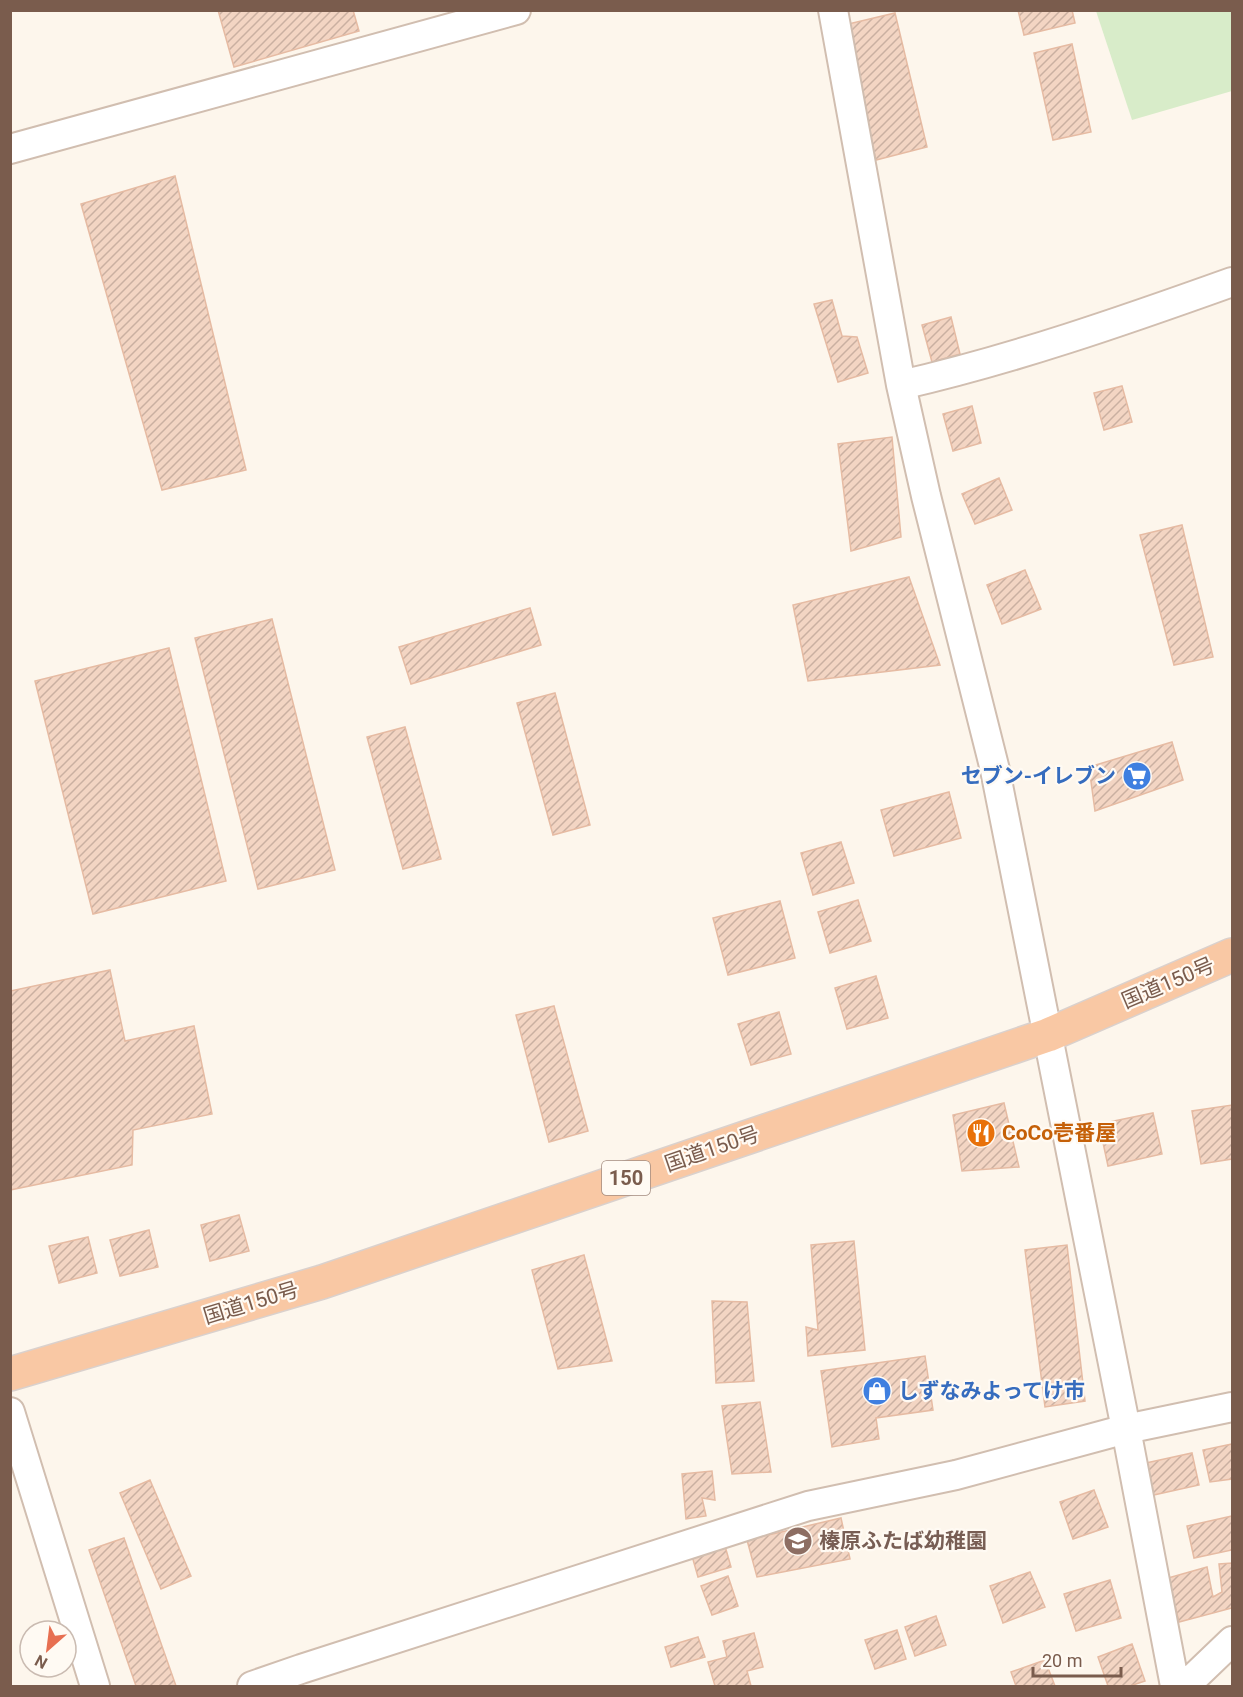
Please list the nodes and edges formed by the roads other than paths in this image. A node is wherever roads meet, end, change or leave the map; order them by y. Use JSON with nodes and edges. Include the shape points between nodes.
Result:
{"nodes":[{"id":1,"x":516,"y":10,"type":"edge"},
{"id":2,"x":833,"y":10,"type":"edge"},
{"id":3,"x":10,"y":150,"type":"edge"},
{"id":4,"x":1233,"y":282,"type":"edge"},
{"id":5,"x":901,"y":385,"type":"junction"},
{"id":6,"x":1233,"y":955,"type":"edge"},
{"id":7,"x":1048,"y":1035,"type":"junction"},
{"id":8,"x":10,"y":1374,"type":"edge"},
{"id":9,"x":1233,"y":1407,"type":"edge"},
{"id":10,"x":10,"y":1412,"type":"edge"},
{"id":11,"x":1126,"y":1429,"type":"junction"},
{"id":12,"x":1233,"y":1641,"type":"edge"},
{"id":13,"x":95,"y":1686,"type":"edge"},
{"id":14,"x":252,"y":1686,"type":"edge"},
{"id":15,"x":1175,"y":1686,"type":"edge"},
{"id":16,"x":1185,"y":1686,"type":"edge"}],
"edges":[{"from":1,"to":3,"type":"street"},
{"from":2,"to":5,"type":"street"},
{"from":4,"to":5,"type":"street","via":[[970,369]]},
{"from":5,"to":7,"type":"street","via":[[995,770]]},
{"from":6,"to":7,"type":"highway","name":"国道150号","number":"150"},
{"from":7,"to":8,"type":"highway","name":"国道150号","number":"150","via":[[322,1281]]},
{"from":7,"to":11,"type":"street"},
{"from":9,"to":11,"type":"street"},
{"from":10,"to":13,"type":"street"},
{"from":11,"to":14,"type":"street","via":[[956,1475],[808,1506]]},
{"from":11,"to":15,"type":"street"},
{"from":12,"to":16,"type":"street"}]}
